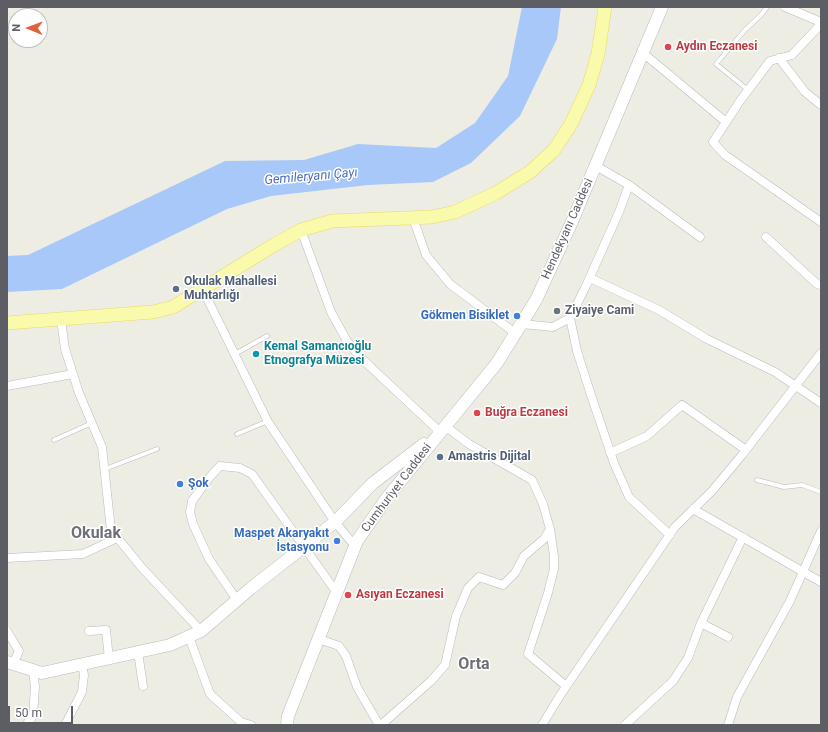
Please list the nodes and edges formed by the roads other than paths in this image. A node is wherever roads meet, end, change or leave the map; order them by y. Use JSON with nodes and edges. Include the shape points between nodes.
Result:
{"nodes":[{"id":1,"x":605,"y":7,"type":"edge"},
{"id":2,"x":662,"y":7,"type":"edge"},
{"id":3,"x":767,"y":7,"type":"edge"},
{"id":4,"x":785,"y":7,"type":"edge"},
{"id":5,"x":821,"y":23,"type":"edge"},
{"id":6,"x":643,"y":53,"type":"junction"},
{"id":7,"x":779,"y":58,"type":"junction"},
{"id":8,"x":748,"y":90,"type":"junction"},
{"id":9,"x":821,"y":105,"type":"edge"},
{"id":10,"x":726,"y":122,"type":"junction"},
{"id":11,"x":596,"y":166,"type":"junction"},
{"id":12,"x":629,"y":185,"type":"junction"},
{"id":13,"x":412,"y":218,"type":"junction"},
{"id":14,"x":821,"y":222,"type":"edge"},
{"id":15,"x":301,"y":230,"type":"junction"},
{"id":16,"x":700,"y":237,"type":"dead end"},
{"id":17,"x":766,"y":237,"type":"dead end"},
{"id":18,"x":590,"y":278,"type":"junction"},
{"id":19,"x":821,"y":285,"type":"edge"},
{"id":20,"x":203,"y":290,"type":"junction"},
{"id":21,"x":570,"y":318,"type":"junction"},
{"id":22,"x":61,"y":320,"type":"junction"},
{"id":23,"x":7,"y":323,"type":"edge"},
{"id":24,"x":519,"y":328,"type":"junction"},
{"id":25,"x":267,"y":336,"type":"dead end"},
{"id":26,"x":821,"y":353,"type":"edge"},
{"id":27,"x":235,"y":354,"type":"junction"},
{"id":28,"x":73,"y":374,"type":"junction"},
{"id":29,"x":796,"y":385,"type":"junction"},
{"id":30,"x":7,"y":386,"type":"edge"},
{"id":31,"x":821,"y":403,"type":"edge"},
{"id":32,"x":268,"y":421,"type":"junction"},
{"id":33,"x":92,"y":423,"type":"junction"},
{"id":34,"x":442,"y":429,"type":"junction"},
{"id":35,"x":237,"y":434,"type":"dead end"},
{"id":36,"x":54,"y":440,"type":"dead end"},
{"id":37,"x":157,"y":449,"type":"dead end"},
{"id":38,"x":746,"y":450,"type":"junction"},
{"id":39,"x":610,"y":453,"type":"junction"},
{"id":40,"x":105,"y":468,"type":"junction"},
{"id":41,"x":757,"y":480,"type":"dead end"},
{"id":42,"x":821,"y":492,"type":"edge"},
{"id":43,"x":694,"y":509,"type":"junction"},
{"id":44,"x":334,"y":522,"type":"junction"},
{"id":45,"x":550,"y":528,"type":"junction"},
{"id":46,"x":821,"y":531,"type":"edge"},
{"id":47,"x":670,"y":535,"type":"junction"},
{"id":48,"x":743,"y":537,"type":"junction"},
{"id":49,"x":117,"y":538,"type":"junction"},
{"id":50,"x":304,"y":546,"type":"junction"},
{"id":51,"x":355,"y":546,"type":"junction"},
{"id":52,"x":7,"y":558,"type":"edge"},
{"id":53,"x":803,"y":571,"type":"junction"},
{"id":54,"x":821,"y":582,"type":"edge"},
{"id":55,"x":337,"y":593,"type":"junction"},
{"id":56,"x":236,"y":600,"type":"junction"},
{"id":57,"x":701,"y":623,"type":"junction"},
{"id":58,"x":7,"y":631,"type":"edge"},
{"id":59,"x":90,"y":631,"type":"dead end"},
{"id":60,"x":201,"y":631,"type":"junction"},
{"id":61,"x":189,"y":636,"type":"junction"},
{"id":62,"x":728,"y":637,"type":"dead end"},
{"id":63,"x":319,"y":639,"type":"junction"},
{"id":64,"x":138,"y":652,"type":"junction"},
{"id":65,"x":109,"y":659,"type":"junction"},
{"id":66,"x":10,"y":663,"type":"edge"},
{"id":67,"x":82,"y":665,"type":"junction"},
{"id":68,"x":33,"y":670,"type":"junction"},
{"id":69,"x":143,"y":686,"type":"dead end"},
{"id":70,"x":566,"y":686,"type":"junction"},
{"id":71,"x":26,"y":725,"type":"edge"},
{"id":72,"x":65,"y":725,"type":"edge"},
{"id":73,"x":251,"y":725,"type":"edge"},
{"id":74,"x":287,"y":725,"type":"edge"},
{"id":75,"x":380,"y":725,"type":"edge"},
{"id":76,"x":542,"y":725,"type":"edge"},
{"id":77,"x":626,"y":725,"type":"edge"},
{"id":78,"x":728,"y":725,"type":"edge"}],
"edges":[{"from":1,"to":13,"type":"main road","via":[[598,54],[589,85],[571,124],[554,150],[530,172],[496,194],[455,212],[432,218]]},
{"from":2,"to":6,"type":"main road","name":"Hendekyanı Caddesi"},
{"from":3,"to":8,"type":"lane","via":[[716,64]]},
{"from":4,"to":5,"type":"street"},
{"from":5,"to":7,"type":"street","via":[[792,55]]},
{"from":6,"to":10,"type":"street"},
{"from":6,"to":11,"type":"main road","name":"Hendekyanı Caddesi"},
{"from":7,"to":8,"type":"street","via":[[770,61]]},
{"from":7,"to":9,"type":"street","via":[[805,92]]},
{"from":8,"to":10,"type":"street"},
{"from":10,"to":14,"type":"street","via":[[713,142],[725,155]]},
{"from":11,"to":12,"type":"street"},
{"from":11,"to":24,"type":"main road","name":"Hendekyanı Caddesi","via":[[536,300]]},
{"from":12,"to":16,"type":"street"},
{"from":12,"to":18,"type":"street"},
{"from":13,"to":15,"type":"main road","via":[[332,221]]},
{"from":13,"to":24,"type":"street","via":[[426,255],[450,284]]},
{"from":15,"to":20,"type":"main road"},
{"from":15,"to":34,"type":"street","via":[[331,312],[347,341],[360,357]]},
{"from":17,"to":19,"type":"street"},
{"from":18,"to":21,"type":"street"},
{"from":18,"to":29,"type":"street","via":[[659,310]]},
{"from":20,"to":22,"type":"main road","via":[[173,307],[153,312]]},
{"from":20,"to":27,"type":"street"},
{"from":21,"to":24,"type":"street","via":[[553,327]]},
{"from":21,"to":39,"type":"street","via":[[577,351]]},
{"from":22,"to":23,"type":"main road"},
{"from":22,"to":28,"type":"street","via":[[65,349]]},
{"from":24,"to":34,"type":"main road","name":"Hendekyanı Caddesi","via":[[497,363]]},
{"from":25,"to":27,"type":"lane"},
{"from":26,"to":29,"type":"street"},
{"from":27,"to":32,"type":"street"},
{"from":28,"to":30,"type":"street"},
{"from":28,"to":33,"type":"street"},
{"from":29,"to":31,"type":"street"},
{"from":29,"to":38,"type":"street"},
{"from":32,"to":35,"type":"lane"},
{"from":32,"to":44,"type":"street"},
{"from":33,"to":36,"type":"lane"},
{"from":33,"to":40,"type":"street","via":[[102,447]]},
{"from":34,"to":44,"type":"main road","via":[[374,483]]},
{"from":34,"to":45,"type":"street","via":[[532,480]]},
{"from":34,"to":51,"type":"main road","name":"Cumhuriyet Caddesi","via":[[386,499]]},
{"from":37,"to":40,"type":"lane"},
{"from":38,"to":39,"type":"street","via":[[682,405],[647,436]]},
{"from":38,"to":43,"type":"street"},
{"from":39,"to":47,"type":"street","via":[[629,497]]},
{"from":40,"to":49,"type":"street","via":[[111,530]]},
{"from":41,"to":42,"type":"lane","via":[[784,487],[802,485]]},
{"from":43,"to":47,"type":"street"},
{"from":43,"to":48,"type":"street"},
{"from":44,"to":50,"type":"main road"},
{"from":44,"to":51,"type":"street"},
{"from":45,"to":70,"type":"street","via":[[554,569],[528,654]]},
{"from":45,"to":75,"type":"street","via":[[544,539],[524,556],[515,573],[503,585],[479,577],[468,588],[456,616],[446,665]]},
{"from":46,"to":53,"type":"street"},
{"from":47,"to":70,"type":"street"},
{"from":48,"to":53,"type":"street"},
{"from":48,"to":57,"type":"street"},
{"from":49,"to":52,"type":"street","via":[[83,554]]},
{"from":49,"to":60,"type":"street"},
{"from":50,"to":55,"type":"street"},
{"from":50,"to":56,"type":"main road"},
{"from":50,"to":56,"type":"street","via":[[252,474],[240,468],[220,466],[192,501],[190,512],[209,559]]},
{"from":51,"to":55,"type":"main road","name":"Cumhuriyet Caddesi"},
{"from":53,"to":54,"type":"street"},
{"from":53,"to":78,"type":"street","via":[[790,601],[737,697]]},
{"from":55,"to":63,"type":"main road","name":"Cumhuriyet Caddesi"},
{"from":56,"to":60,"type":"main road"},
{"from":57,"to":62,"type":"street"},
{"from":57,"to":77,"type":"street","via":[[688,658],[673,681]]},
{"from":58,"to":66,"type":"street","via":[[19,651]]},
{"from":59,"to":65,"type":"street","via":[[106,630]]},
{"from":60,"to":61,"type":"main road"},
{"from":61,"to":64,"type":"main road","via":[[170,645]]},
{"from":61,"to":73,"type":"street","via":[[210,694],[241,722]]},
{"from":63,"to":74,"type":"main road","name":"Cumhuriyet Caddesi","via":[[288,716]]},
{"from":63,"to":75,"type":"street","via":[[340,646],[357,687]]},
{"from":64,"to":65,"type":"main road"},
{"from":64,"to":69,"type":"street"},
{"from":65,"to":67,"type":"main road"},
{"from":66,"to":68,"type":"main road"},
{"from":67,"to":68,"type":"main road","via":[[42,673]]},
{"from":67,"to":72,"type":"street","via":[[82,692]]},
{"from":68,"to":71,"type":"street","via":[[33,716]]},
{"from":70,"to":76,"type":"street"}]}
